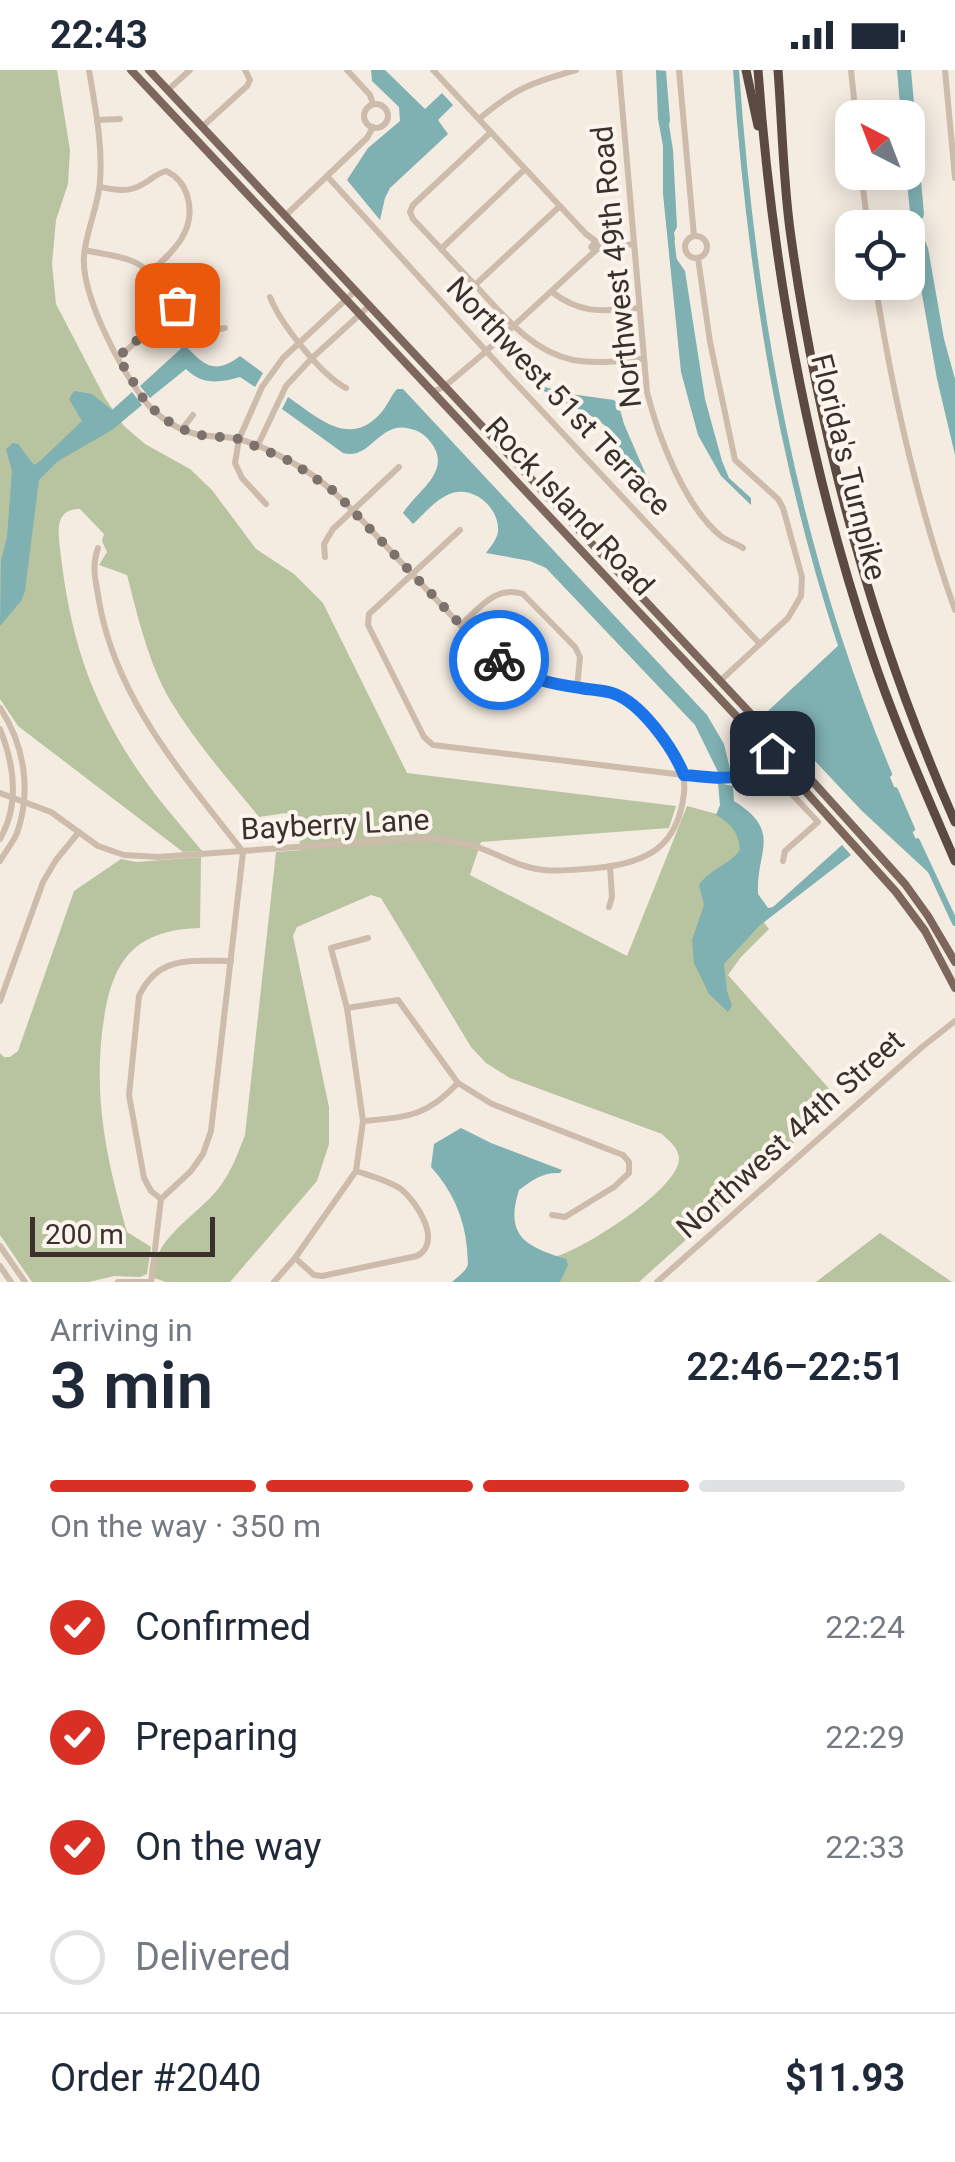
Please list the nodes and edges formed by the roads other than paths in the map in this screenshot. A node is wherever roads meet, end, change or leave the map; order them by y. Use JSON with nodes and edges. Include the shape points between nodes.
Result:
{"nodes":[{"id":1,"x":89,"y":70,"type":"edge"},
{"id":2,"x":132,"y":70,"type":"edge"},
{"id":3,"x":148,"y":70,"type":"edge"},
{"id":4,"x":190,"y":70,"type":"edge"},
{"id":5,"x":245,"y":70,"type":"edge"},
{"id":6,"x":347,"y":70,"type":"edge"},
{"id":7,"x":433,"y":70,"type":"edge"},
{"id":8,"x":576,"y":70,"type":"edge"},
{"id":9,"x":619,"y":70,"type":"edge"},
{"id":10,"x":679,"y":70,"type":"edge"},
{"id":11,"x":746,"y":70,"type":"edge"},
{"id":12,"x":758,"y":70,"type":"edge"},
{"id":13,"x":778,"y":70,"type":"edge"},
{"id":14,"x":851,"y":70,"type":"edge"},
{"id":15,"x":945,"y":70,"type":"edge"},
{"id":16,"x":168,"y":90,"type":"junction"},
{"id":17,"x":854,"y":100,"type":"edge"},
{"id":18,"x":374,"y":104,"type":"junction"},
{"id":19,"x":97,"y":120,"type":"junction"},
{"id":20,"x":120,"y":120,"type":"dead end"},
{"id":21,"x":479,"y":120,"type":"junction"},
{"id":22,"x":202,"y":127,"type":"junction"},
{"id":23,"x":373,"y":127,"type":"junction"},
{"id":24,"x":491,"y":132,"type":"junction"},
{"id":25,"x":953,"y":134,"type":"edge"},
{"id":26,"x":764,"y":159,"type":"junction"},
{"id":27,"x":525,"y":169,"type":"junction"},
{"id":28,"x":328,"y":176,"type":"junction"},
{"id":29,"x":955,"y":178,"type":"edge"},
{"id":30,"x":100,"y":187,"type":"junction"},
{"id":31,"x":560,"y":206,"type":"junction"},
{"id":32,"x":284,"y":216,"type":"junction"},
{"id":33,"x":694,"y":233,"type":"junction"},
{"id":34,"x":633,"y":244,"type":"junction"},
{"id":35,"x":597,"y":246,"type":"junction"},
{"id":36,"x":441,"y":248,"type":"junction"},
{"id":37,"x":85,"y":250,"type":"junction"},
{"id":38,"x":698,"y":258,"type":"junction"},
{"id":39,"x":149,"y":273,"type":"junction"},
{"id":40,"x":475,"y":285,"type":"junction"},
{"id":41,"x":354,"y":292,"type":"junction"},
{"id":42,"x":552,"y":292,"type":"junction"},
{"id":43,"x":270,"y":297,"type":"dead end"},
{"id":44,"x":345,"y":300,"type":"junction"},
{"id":45,"x":879,"y":300,"type":"edge"},
{"id":46,"x":177,"y":305,"type":"junction"},
{"id":47,"x":368,"y":307,"type":"junction"},
{"id":48,"x":640,"y":308,"type":"junction"},
{"id":49,"x":359,"y":316,"type":"junction"},
{"id":50,"x":514,"y":327,"type":"junction"},
{"id":51,"x":225,"y":328,"type":"dead end"},
{"id":52,"x":298,"y":343,"type":"junction"},
{"id":53,"x":487,"y":350,"type":"junction"},
{"id":54,"x":118,"y":357,"type":"junction"},
{"id":55,"x":312,"y":358,"type":"junction"},
{"id":56,"x":642,"y":359,"type":"junction"},
{"id":57,"x":444,"y":387,"type":"junction"},
{"id":58,"x":346,"y":388,"type":"dead end"},
{"id":59,"x":432,"y":392,"type":"junction"},
{"id":60,"x":193,"y":415,"type":"dead end"},
{"id":61,"x":182,"y":429,"type":"junction"},
{"id":62,"x":239,"y":439,"type":"junction"},
{"id":63,"x":257,"y":446,"type":"junction"},
{"id":64,"x":399,"y":467,"type":"dead end"},
{"id":65,"x":266,"y":504,"type":"dead end"},
{"id":66,"x":353,"y":510,"type":"junction"},
{"id":67,"x":460,"y":530,"type":"dead end"},
{"id":68,"x":98,"y":548,"type":"dead end"},
{"id":69,"x":743,"y":548,"type":"dead end"},
{"id":70,"x":325,"y":557,"type":"dead end"},
{"id":71,"x":412,"y":574,"type":"junction"},
{"id":72,"x":955,"y":610,"type":"edge"},
{"id":73,"x":460,"y":625,"type":"junction"},
{"id":74,"x":760,"y":644,"type":"junction"},
{"id":75,"x":490,"y":654,"type":"junction"},
{"id":76,"x":469,"y":673,"type":"dead end"},
{"id":77,"x":720,"y":681,"type":"junction"},
{"id":78,"x":577,"y":688,"type":"junction"},
{"id":79,"x":0,"y":708,"type":"edge"},
{"id":80,"x":0,"y":729,"type":"edge"},
{"id":81,"x":780,"y":745,"type":"junction"},
{"id":82,"x":772,"y":753,"type":"junction"},
{"id":83,"x":762,"y":762,"type":"junction"},
{"id":84,"x":684,"y":775,"type":"junction"},
{"id":85,"x":0,"y":793,"type":"edge"},
{"id":86,"x":13,"y":796,"type":"junction"},
{"id":87,"x":24,"y":801,"type":"junction"},
{"id":88,"x":955,"y":822,"type":"edge"},
{"id":89,"x":78,"y":832,"type":"junction"},
{"id":90,"x":0,"y":839,"type":"edge"},
{"id":91,"x":243,"y":852,"type":"junction"},
{"id":92,"x":0,"y":861,"type":"edge"},
{"id":93,"x":783,"y":861,"type":"dead end"},
{"id":94,"x":955,"y":861,"type":"edge"},
{"id":95,"x":610,"y":866,"type":"junction"},
{"id":96,"x":608,"y":907,"type":"dead end"},
{"id":97,"x":928,"y":916,"type":"junction"},
{"id":98,"x":919,"y":922,"type":"junction"},
{"id":99,"x":368,"y":938,"type":"dead end"},
{"id":100,"x":231,"y":961,"type":"junction"},
{"id":101,"x":955,"y":962,"type":"edge"},
{"id":102,"x":955,"y":988,"type":"edge"},
{"id":103,"x":0,"y":1001,"type":"edge"},
{"id":104,"x":347,"y":1008,"type":"junction"},
{"id":105,"x":955,"y":1021,"type":"edge"},
{"id":106,"x":458,"y":1083,"type":"junction"},
{"id":107,"x":363,"y":1121,"type":"junction"},
{"id":108,"x":356,"y":1171,"type":"junction"},
{"id":109,"x":161,"y":1199,"type":"junction"},
{"id":110,"x":552,"y":1215,"type":"dead end"},
{"id":111,"x":0,"y":1246,"type":"edge"},
{"id":112,"x":295,"y":1258,"type":"junction"},
{"id":113,"x":0,"y":1266,"type":"edge"},
{"id":114,"x":11,"y":1282,"type":"edge"},
{"id":115,"x":25,"y":1282,"type":"edge"},
{"id":116,"x":118,"y":1282,"type":"edge"},
{"id":117,"x":151,"y":1282,"type":"edge"},
{"id":118,"x":274,"y":1282,"type":"edge"},
{"id":119,"x":657,"y":1282,"type":"edge"}],
"edges":[{"from":1,"to":19,"type":"street"},
{"from":2,"to":44,"type":"main road","name":"Rock Island Road"},
{"from":3,"to":16,"type":"main road","name":"Rock Island Road"},
{"from":4,"to":16,"type":"street"},
{"from":5,"to":22,"type":"street","via":[[247,86]]},
{"from":6,"to":18,"type":"street"},
{"from":7,"to":21,"type":"street"},
{"from":8,"to":21,"type":"street","via":[[525,85]]},
{"from":9,"to":34,"type":"street","name":"Northwest 49th Road"},
{"from":10,"to":33,"type":"street"},
{"from":11,"to":26,"type":"highway"},
{"from":12,"to":26,"type":"highway","name":"Florida's Turnpike"},
{"from":13,"to":88,"type":"highway","name":"Florida's Turnpike","via":[[789,226],[840,492],[884,643]]},
{"from":14,"to":17,"type":"street"},
{"from":15,"to":25,"type":"street"},
{"from":16,"to":22,"type":"main road","name":"Rock Island Road"},
{"from":18,"to":23,"type":"street","via":[[364,117]]},
{"from":18,"to":23,"type":"street","via":[[385,107],[388,118]]},
{"from":19,"to":20,"type":"street"},
{"from":19,"to":30,"type":"street"},
{"from":21,"to":24,"type":"street"},
{"from":22,"to":32,"type":"main road","name":"Rock Island Road"},
{"from":23,"to":28,"type":"street"},
{"from":24,"to":27,"type":"street"},
{"from":24,"to":36,"type":"street","via":[[413,205],[413,219]]},
{"from":25,"to":29,"type":"street"},
{"from":26,"to":94,"type":"highway","name":"Florida's Turnpike","via":[[798,376],[831,520],[871,650]]},
{"from":27,"to":31,"type":"street"},
{"from":27,"to":36,"type":"street"},
{"from":28,"to":32,"type":"street"},
{"from":28,"to":53,"type":"street","name":"Northwest 51st Terrace"},
{"from":30,"to":37,"type":"street"},
{"from":30,"to":39,"type":"street","via":[[136,188],[166,171],[182,183],[190,211],[185,235]]},
{"from":31,"to":35,"type":"street"},
{"from":31,"to":40,"type":"street"},
{"from":32,"to":41,"type":"main road","name":"Rock Island Road"},
{"from":33,"to":38,"type":"street","via":[[707,245]]},
{"from":33,"to":38,"type":"street","via":[[685,247]]},
{"from":34,"to":35,"type":"street"},
{"from":34,"to":48,"type":"street","name":"Northwest 49th Road"},
{"from":35,"to":42,"type":"street"},
{"from":36,"to":40,"type":"street"},
{"from":37,"to":39,"type":"street","via":[[132,261]]},
{"from":37,"to":54,"type":"street","via":[[92,304]]},
{"from":38,"to":74,"type":"street","via":[[735,460],[783,508],[802,578],[794,611]]},
{"from":39,"to":46,"type":"street"},
{"from":40,"to":50,"type":"street"},
{"from":41,"to":44,"type":"street"},
{"from":41,"to":47,"type":"main road","name":"Rock Island Road"},
{"from":42,"to":48,"type":"street","via":[[585,310]]},
{"from":42,"to":50,"type":"street"},
{"from":43,"to":52,"type":"street"},
{"from":44,"to":49,"type":"main road","name":"Rock Island Road"},
{"from":44,"to":52,"type":"street"},
{"from":45,"to":72,"type":"street","via":[[921,499]]},
{"from":46,"to":51,"type":"street","via":[[196,325]]},
{"from":46,"to":54,"type":"street"},
{"from":47,"to":49,"type":"street"},
{"from":47,"to":57,"type":"main road","name":"Rock Island Road"},
{"from":48,"to":56,"type":"street","name":"Northwest 49th Road"},
{"from":49,"to":55,"type":"street"},
{"from":49,"to":59,"type":"main road","name":"Rock Island Road"},
{"from":50,"to":53,"type":"street"},
{"from":50,"to":56,"type":"street","via":[[573,360]]},
{"from":52,"to":55,"type":"street"},
{"from":52,"to":62,"type":"street","via":[[262,387]]},
{"from":53,"to":57,"type":"street"},
{"from":53,"to":74,"type":"street","name":"Northwest 51st Terrace"},
{"from":54,"to":61,"type":"street","via":[[146,403]]},
{"from":55,"to":58,"type":"street"},
{"from":55,"to":63,"type":"street","via":[[286,386]]},
{"from":56,"to":69,"type":"street","name":"Northwest 49th Road","via":[[656,426],[691,502]]},
{"from":57,"to":59,"type":"street"},
{"from":57,"to":77,"type":"main road","name":"Rock Island Road"},
{"from":59,"to":82,"type":"main road","name":"Rock Island Road"},
{"from":60,"to":61,"type":"street"},
{"from":61,"to":62,"type":"street"},
{"from":62,"to":63,"type":"street"},
{"from":62,"to":65,"type":"street","via":[[235,463]]},
{"from":63,"to":66,"type":"street","via":[[312,474]]},
{"from":64,"to":66,"type":"street"},
{"from":66,"to":70,"type":"street","via":[[324,544]]},
{"from":66,"to":71,"type":"street"},
{"from":67,"to":71,"type":"street"},
{"from":68,"to":91,"type":"street","via":[[93,563],[101,610],[138,710]]},
{"from":71,"to":73,"type":"street"},
{"from":71,"to":84,"type":"street","via":[[369,614],[368,626],[433,745]]},
{"from":73,"to":75,"type":"street"},
{"from":73,"to":78,"type":"street","via":[[501,592],[523,594],[575,647]]},
{"from":74,"to":77,"type":"street"},
{"from":75,"to":76,"type":"street"},
{"from":75,"to":78,"type":"street","via":[[519,673]]},
{"from":77,"to":81,"type":"main road","name":"Rock Island Road"},
{"from":78,"to":84,"type":"street","via":[[630,702],[668,744]]},
{"from":79,"to":87,"type":"street","via":[[24,760]]},
{"from":80,"to":86,"type":"street"},
{"from":81,"to":82,"type":"street"},
{"from":81,"to":97,"type":"main road","name":"Rock Island Road"},
{"from":82,"to":83,"type":"street"},
{"from":82,"to":98,"type":"main road","name":"Rock Island Road"},
{"from":83,"to":84,"type":"street","via":[[740,777]]},
{"from":83,"to":93,"type":"street","via":[[818,822],[785,851]]},
{"from":84,"to":95,"type":"street","name":"Bayberry Lane","via":[[682,810],[665,842],[634,862]]},
{"from":85,"to":86,"type":"street","name":"Bayberry Lane"},
{"from":86,"to":87,"type":"street","name":"Bayberry Lane"},
{"from":86,"to":90,"type":"street"},
{"from":87,"to":89,"type":"street","name":"Bayberry Lane"},
{"from":87,"to":92,"type":"street"},
{"from":89,"to":91,"type":"street","name":"Bayberry Lane","via":[[124,856]]},
{"from":89,"to":103,"type":"street","via":[[44,882]]},
{"from":91,"to":95,"type":"street","name":"Bayberry Lane","via":[[421,838],[456,841],[544,870]]},
{"from":91,"to":100,"type":"street"},
{"from":95,"to":96,"type":"street"},
{"from":97,"to":98,"type":"main road"},
{"from":97,"to":101,"type":"main road","name":"Rock Island Road"},
{"from":98,"to":102,"type":"main road","name":"Rock Island Road"},
{"from":99,"to":104,"type":"street","via":[[330,948]]},
{"from":100,"to":109,"type":"street","via":[[211,1131],[191,1171]]},
{"from":100,"to":109,"type":"street","via":[[169,964],[139,996],[129,1094],[144,1178]]},
{"from":104,"to":106,"type":"street","via":[[398,1000]]},
{"from":104,"to":107,"type":"street"},
{"from":105,"to":119,"type":"street","name":"Northwest 44th Street"},
{"from":106,"to":107,"type":"street","via":[[412,1116]]},
{"from":106,"to":110,"type":"street","via":[[628,1162],[629,1173],[614,1187],[565,1218]]},
{"from":107,"to":108,"type":"street"},
{"from":108,"to":112,"type":"street"},
{"from":108,"to":112,"type":"street","via":[[390,1182],[411,1199],[428,1238],[424,1252],[322,1276]]},
{"from":109,"to":117,"type":"street"},
{"from":111,"to":115,"type":"street"},
{"from":112,"to":118,"type":"street"},
{"from":113,"to":114,"type":"street"},
{"from":116,"to":117,"type":"street"}]}
